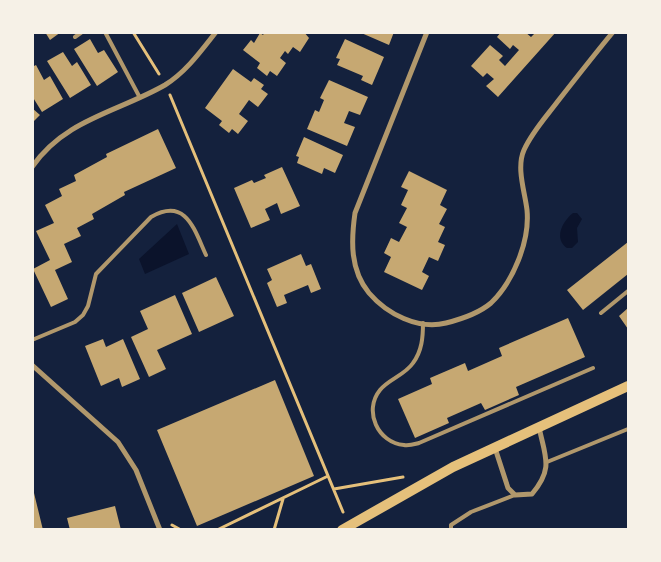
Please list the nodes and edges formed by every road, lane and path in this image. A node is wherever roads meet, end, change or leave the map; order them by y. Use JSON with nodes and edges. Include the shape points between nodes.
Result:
{"nodes":[{"id":1,"x":82,"y":32,"type":"edge"},
{"id":2,"x":104,"y":32,"type":"edge"},
{"id":3,"x":133,"y":32,"type":"edge"},
{"id":4,"x":216,"y":32,"type":"edge"},
{"id":5,"x":427,"y":32,"type":"edge"},
{"id":6,"x":612,"y":32,"type":"edge"},
{"id":7,"x":75,"y":36,"type":"dead end"},
{"id":8,"x":166,"y":84,"type":"junction"},
{"id":9,"x":139,"y":96,"type":"junction"},
{"id":10,"x":32,"y":167,"type":"edge"},
{"id":11,"x":206,"y":255,"type":"dead end"},
{"id":12,"x":628,"y":291,"type":"edge"},
{"id":13,"x":600,"y":313,"type":"dead end"},
{"id":14,"x":423,"y":323,"type":"junction"},
{"id":15,"x":32,"y":340,"type":"edge"},
{"id":16,"x":32,"y":365,"type":"edge"},
{"id":17,"x":593,"y":368,"type":"dead end"},
{"id":18,"x":628,"y":386,"type":"edge"},
{"id":19,"x":539,"y":427,"type":"junction"},
{"id":20,"x":628,"y":429,"type":"edge"},
{"id":21,"x":495,"y":448,"type":"junction"},
{"id":22,"x":547,"y":462,"type":"junction"},
{"id":23,"x":409,"y":475,"type":"dead end"},
{"id":24,"x":328,"y":476,"type":"junction"},
{"id":25,"x":334,"y":489,"type":"junction"},
{"id":26,"x":515,"y":496,"type":"junction"},
{"id":27,"x":283,"y":499,"type":"junction"},
{"id":28,"x":346,"y":528,"type":"edge"},
{"id":29,"x":160,"y":530,"type":"edge"},
{"id":30,"x":217,"y":530,"type":"edge"},
{"id":31,"x":274,"y":530,"type":"edge"},
{"id":32,"x":451,"y":530,"type":"edge"}],
"edges":[{"from":1,"to":7,"type":"lane"},
{"from":2,"to":9,"type":"lane"},
{"from":3,"to":8,"type":"path"},
{"from":4,"to":8,"type":"street","via":[[193,61]]},
{"from":5,"to":14,"type":"street","via":[[355,213],[351,240],[355,268],[368,292],[388,311]]},
{"from":6,"to":14,"type":"street","via":[[533,132],[523,152],[526,235],[508,282],[490,304],[467,318],[441,324]]},
{"from":8,"to":9,"type":"street"},
{"from":8,"to":24,"type":"path"},
{"from":9,"to":10,"type":"street","via":[[73,127],[53,143]]},
{"from":11,"to":15,"type":"lane","via":[[191,222],[183,214],[161,211],[151,217],[96,274],[83,315],[75,322]]},
{"from":12,"to":13,"type":"lane"},
{"from":14,"to":17,"type":"lane","via":[[420,351],[413,363],[380,390],[373,404],[373,419],[379,432],[390,442],[405,446],[419,443]]},
{"from":16,"to":29,"type":"street","via":[[118,442],[136,470]]},
{"from":18,"to":19,"type":"main road"},
{"from":19,"to":21,"type":"main road"},
{"from":19,"to":22,"type":"street"},
{"from":20,"to":22,"type":"lane"},
{"from":21,"to":26,"type":"street","via":[[508,488]]},
{"from":21,"to":28,"type":"main road","via":[[453,467]]},
{"from":22,"to":26,"type":"street","via":[[544,480],[532,494]]},
{"from":23,"to":25,"type":"path"},
{"from":24,"to":25,"type":"path"},
{"from":24,"to":27,"type":"path"},
{"from":25,"to":28,"type":"path"},
{"from":26,"to":32,"type":"lane","via":[[471,512],[451,525]]},
{"from":27,"to":30,"type":"path"},
{"from":27,"to":31,"type":"path"}]}
